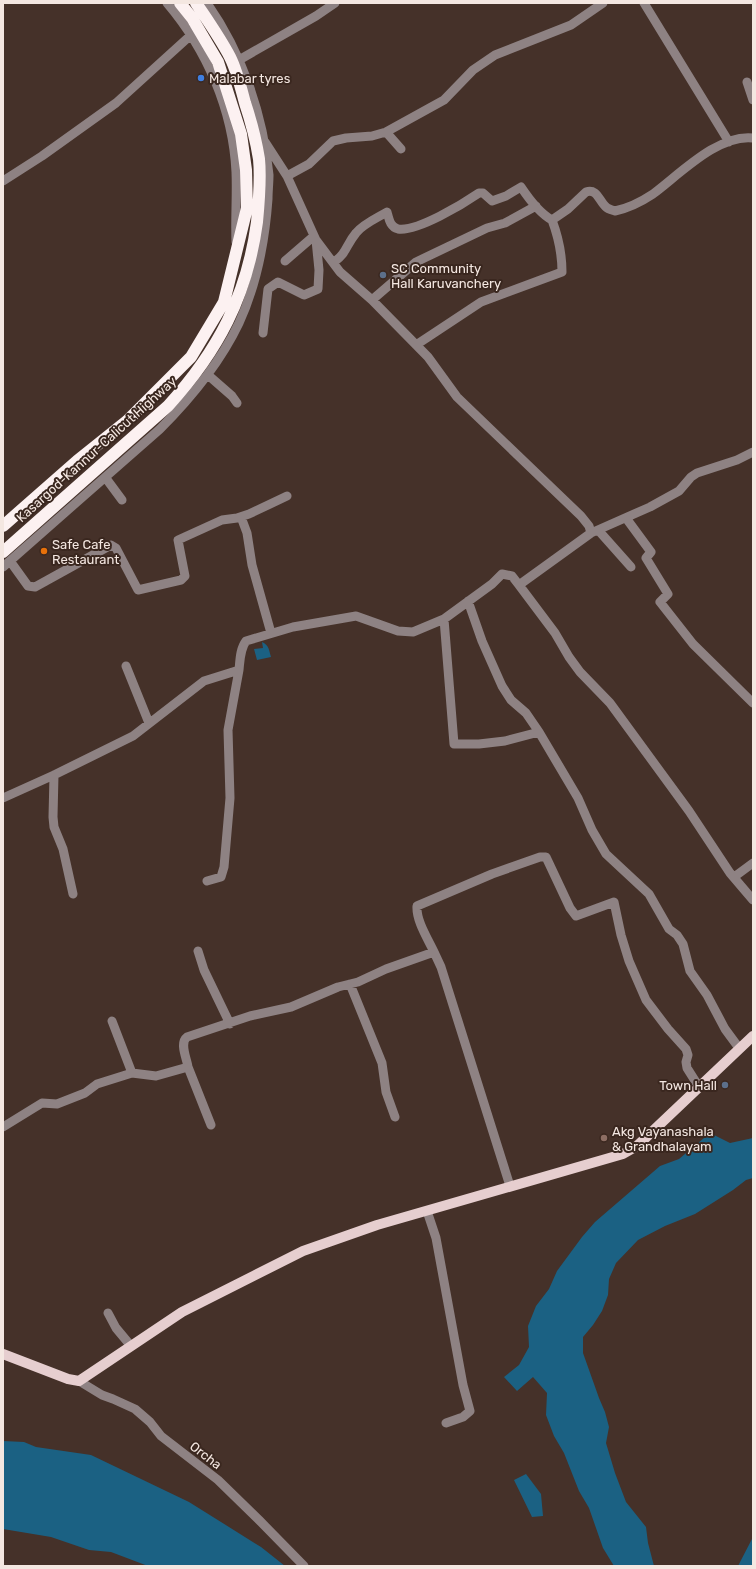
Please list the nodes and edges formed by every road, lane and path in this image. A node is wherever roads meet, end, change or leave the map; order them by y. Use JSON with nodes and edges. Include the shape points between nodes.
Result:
{"nodes":[{"id":1,"x":167,"y":3,"type":"edge"},
{"id":2,"x":180,"y":3,"type":"edge"},
{"id":3,"x":196,"y":3,"type":"edge"},
{"id":4,"x":207,"y":3,"type":"edge"},
{"id":5,"x":335,"y":3,"type":"edge"},
{"id":6,"x":603,"y":3,"type":"edge"},
{"id":7,"x":644,"y":3,"type":"edge"},
{"id":8,"x":191,"y":35,"type":"junction"},
{"id":9,"x":239,"y":60,"type":"junction"},
{"id":10,"x":747,"y":82,"type":"dead end"},
{"id":11,"x":753,"y":100,"type":"edge"},
{"id":12,"x":386,"y":132,"type":"junction"},
{"id":13,"x":753,"y":138,"type":"edge"},
{"id":14,"x":264,"y":140,"type":"junction"},
{"id":15,"x":729,"y":142,"type":"junction"},
{"id":16,"x":401,"y":149,"type":"dead end"},
{"id":17,"x":287,"y":176,"type":"junction"},
{"id":18,"x":3,"y":181,"type":"edge"},
{"id":19,"x":536,"y":206,"type":"junction"},
{"id":20,"x":552,"y":220,"type":"junction"},
{"id":21,"x":315,"y":238,"type":"junction"},
{"id":22,"x":236,"y":253,"type":"junction"},
{"id":23,"x":285,"y":261,"type":"dead end"},
{"id":24,"x":334,"y":262,"type":"junction"},
{"id":25,"x":372,"y":300,"type":"junction"},
{"id":26,"x":263,"y":332,"type":"dead end"},
{"id":27,"x":416,"y":345,"type":"junction"},
{"id":28,"x":208,"y":375,"type":"junction"},
{"id":29,"x":237,"y":403,"type":"dead end"},
{"id":30,"x":753,"y":452,"type":"edge"},
{"id":31,"x":105,"y":477,"type":"junction"},
{"id":32,"x":287,"y":496,"type":"dead end"},
{"id":33,"x":122,"y":500,"type":"dead end"},
{"id":34,"x":241,"y":516,"type":"junction"},
{"id":35,"x":626,"y":518,"type":"junction"},
{"id":36,"x":3,"y":526,"type":"edge"},
{"id":37,"x":595,"y":532,"type":"junction"},
{"id":38,"x":5,"y":560,"type":"edge"},
{"id":39,"x":631,"y":567,"type":"dead end"},
{"id":40,"x":519,"y":585,"type":"junction"},
{"id":41,"x":468,"y":601,"type":"junction"},
{"id":42,"x":444,"y":619,"type":"junction"},
{"id":43,"x":271,"y":633,"type":"junction"},
{"id":44,"x":126,"y":666,"type":"dead end"},
{"id":45,"x":239,"y":670,"type":"junction"},
{"id":46,"x":753,"y":703,"type":"edge"},
{"id":47,"x":149,"y":723,"type":"junction"},
{"id":48,"x":539,"y":732,"type":"junction"},
{"id":49,"x":54,"y":775,"type":"junction"},
{"id":50,"x":3,"y":798,"type":"edge"},
{"id":51,"x":753,"y":863,"type":"edge"},
{"id":52,"x":734,"y":877,"type":"junction"},
{"id":53,"x":206,"y":881,"type":"dead end"},
{"id":54,"x":73,"y":894,"type":"dead end"},
{"id":55,"x":753,"y":900,"type":"edge"},
{"id":56,"x":198,"y":951,"type":"dead end"},
{"id":57,"x":434,"y":952,"type":"junction"},
{"id":58,"x":350,"y":984,"type":"junction"},
{"id":59,"x":112,"y":1021,"type":"dead end"},
{"id":60,"x":230,"y":1024,"type":"junction"},
{"id":61,"x":753,"y":1036,"type":"edge"},
{"id":62,"x":739,"y":1048,"type":"junction"},
{"id":63,"x":188,"y":1067,"type":"junction"},
{"id":64,"x":132,"y":1073,"type":"junction"},
{"id":65,"x":698,"y":1087,"type":"junction"},
{"id":66,"x":395,"y":1117,"type":"dead end"},
{"id":67,"x":211,"y":1125,"type":"dead end"},
{"id":68,"x":3,"y":1127,"type":"edge"},
{"id":69,"x":510,"y":1186,"type":"junction"},
{"id":70,"x":427,"y":1211,"type":"junction"},
{"id":71,"x":108,"y":1313,"type":"dead end"},
{"id":72,"x":131,"y":1346,"type":"junction"},
{"id":73,"x":3,"y":1354,"type":"edge"},
{"id":74,"x":79,"y":1381,"type":"junction"},
{"id":75,"x":446,"y":1423,"type":"dead end"},
{"id":76,"x":304,"y":1566,"type":"edge"}],
"edges":[{"from":1,"to":8,"type":"street"},
{"from":2,"to":22,"type":"highway","name":"Kasargod-Kannur-Calicut Highway","via":[[218,62],[241,134],[246,170],[247,208]]},
{"from":3,"to":38,"type":"highway","name":"Kasargod-Kannur-Calicut Highway","via":[[230,58],[251,122],[259,159],[259,203],[253,250],[242,289],[228,322],[188,384]]},
{"from":4,"to":9,"type":"street"},
{"from":5,"to":9,"type":"street"},
{"from":6,"to":12,"type":"street","via":[[571,25],[495,55],[473,70],[444,100]]},
{"from":7,"to":15,"type":"street"},
{"from":8,"to":18,"type":"street","via":[[116,103]]},
{"from":8,"to":22,"type":"street","via":[[209,68],[224,106],[232,136],[236,173]]},
{"from":9,"to":14,"type":"street","via":[[244,69]]},
{"from":10,"to":11,"type":"street"},
{"from":12,"to":16,"type":"street"},
{"from":12,"to":17,"type":"street","via":[[333,141],[309,164]]},
{"from":13,"to":15,"type":"street"},
{"from":14,"to":17,"type":"street"},
{"from":14,"to":28,"type":"street","via":[[269,177],[262,251],[252,289],[239,323]]},
{"from":15,"to":20,"type":"street","via":[[704,155],[652,194],[630,207],[615,212],[606,207],[595,192],[589,191]]},
{"from":17,"to":21,"type":"street"},
{"from":19,"to":20,"type":"street"},
{"from":19,"to":24,"type":"street","via":[[521,187],[492,201],[483,193],[479,193],[417,227],[398,229],[390,224],[387,212],[357,231],[348,242],[342,256]]},
{"from":19,"to":25,"type":"street","via":[[505,223],[488,228],[416,262]]},
{"from":20,"to":27,"type":"street","via":[[557,233],[562,272],[481,302]]},
{"from":21,"to":23,"type":"street"},
{"from":21,"to":24,"type":"street"},
{"from":21,"to":26,"type":"street","via":[[319,270],[318,289],[304,295],[278,282],[268,289]]},
{"from":22,"to":36,"type":"highway","name":"Kasargod-Kannur-Calicut Highway","via":[[224,302],[191,357],[126,421]]},
{"from":24,"to":25,"type":"street","via":[[340,272]]},
{"from":25,"to":27,"type":"street"},
{"from":27,"to":37,"type":"street","via":[[457,397]]},
{"from":28,"to":29,"type":"street"},
{"from":28,"to":31,"type":"street","via":[[160,430]]},
{"from":30,"to":35,"type":"street","via":[[697,473],[679,490]]},
{"from":31,"to":33,"type":"street"},
{"from":31,"to":38,"type":"street"},
{"from":32,"to":34,"type":"street"},
{"from":34,"to":38,"type":"street","via":[[222,520],[178,540],[185,576],[181,580],[138,590],[116,548],[111,545],[35,587],[28,586]]},
{"from":34,"to":43,"type":"street"},
{"from":35,"to":37,"type":"street"},
{"from":35,"to":46,"type":"street","via":[[651,552],[646,558],[668,594],[660,602],[693,644]]},
{"from":37,"to":39,"type":"street"},
{"from":37,"to":40,"type":"street"},
{"from":40,"to":41,"type":"street","via":[[512,576],[502,574]]},
{"from":40,"to":52,"type":"street","via":[[580,672],[610,703]]},
{"from":41,"to":42,"type":"street"},
{"from":41,"to":48,"type":"street","via":[[502,686]]},
{"from":42,"to":43,"type":"street","via":[[413,632],[398,631],[356,616],[293,626]]},
{"from":42,"to":48,"type":"street","via":[[454,744],[505,741]]},
{"from":43,"to":45,"type":"street","via":[[246,641],[240,657]]},
{"from":44,"to":47,"type":"street"},
{"from":45,"to":47,"type":"street","via":[[204,681]]},
{"from":45,"to":53,"type":"street","via":[[228,730],[230,798],[224,867],[221,877]]},
{"from":47,"to":49,"type":"street","via":[[133,736]]},
{"from":48,"to":62,"type":"street","via":[[578,798],[606,854],[649,894],[669,929],[683,944],[690,971]]},
{"from":49,"to":50,"type":"street"},
{"from":49,"to":54,"type":"street","via":[[54,827],[63,849]]},
{"from":51,"to":52,"type":"street"},
{"from":52,"to":55,"type":"street"},
{"from":56,"to":60,"type":"street","via":[[204,970]]},
{"from":57,"to":58,"type":"street"},
{"from":57,"to":65,"type":"street","via":[[424,931],[417,906],[492,874],[546,857],[576,916],[614,902],[620,935],[644,995],[686,1049],[687,1068]]},
{"from":57,"to":69,"type":"street","via":[[441,967]]},
{"from":58,"to":60,"type":"street","via":[[291,1007],[250,1016]]},
{"from":58,"to":66,"type":"street","via":[[382,1064],[386,1092]]},
{"from":59,"to":64,"type":"street"},
{"from":60,"to":63,"type":"street","via":[[205,1030],[184,1039]]},
{"from":61,"to":62,"type":"main road"},
{"from":62,"to":65,"type":"main road"},
{"from":63,"to":64,"type":"street","via":[[156,1076]]},
{"from":63,"to":67,"type":"street"},
{"from":64,"to":68,"type":"street","via":[[97,1084],[85,1093],[57,1104],[42,1103]]},
{"from":65,"to":69,"type":"main road","via":[[631,1150]]},
{"from":69,"to":70,"type":"main road"},
{"from":70,"to":72,"type":"main road","via":[[377,1225],[303,1251],[182,1312]]},
{"from":70,"to":75,"type":"street","via":[[436,1238],[470,1411],[463,1417]]},
{"from":71,"to":72,"type":"street","via":[[116,1328]]},
{"from":72,"to":74,"type":"main road"},
{"from":73,"to":74,"type":"main road"},
{"from":74,"to":76,"type":"street","name":"Orcha","via":[[102,1395],[135,1409],[161,1436],[218,1480]]}]}
